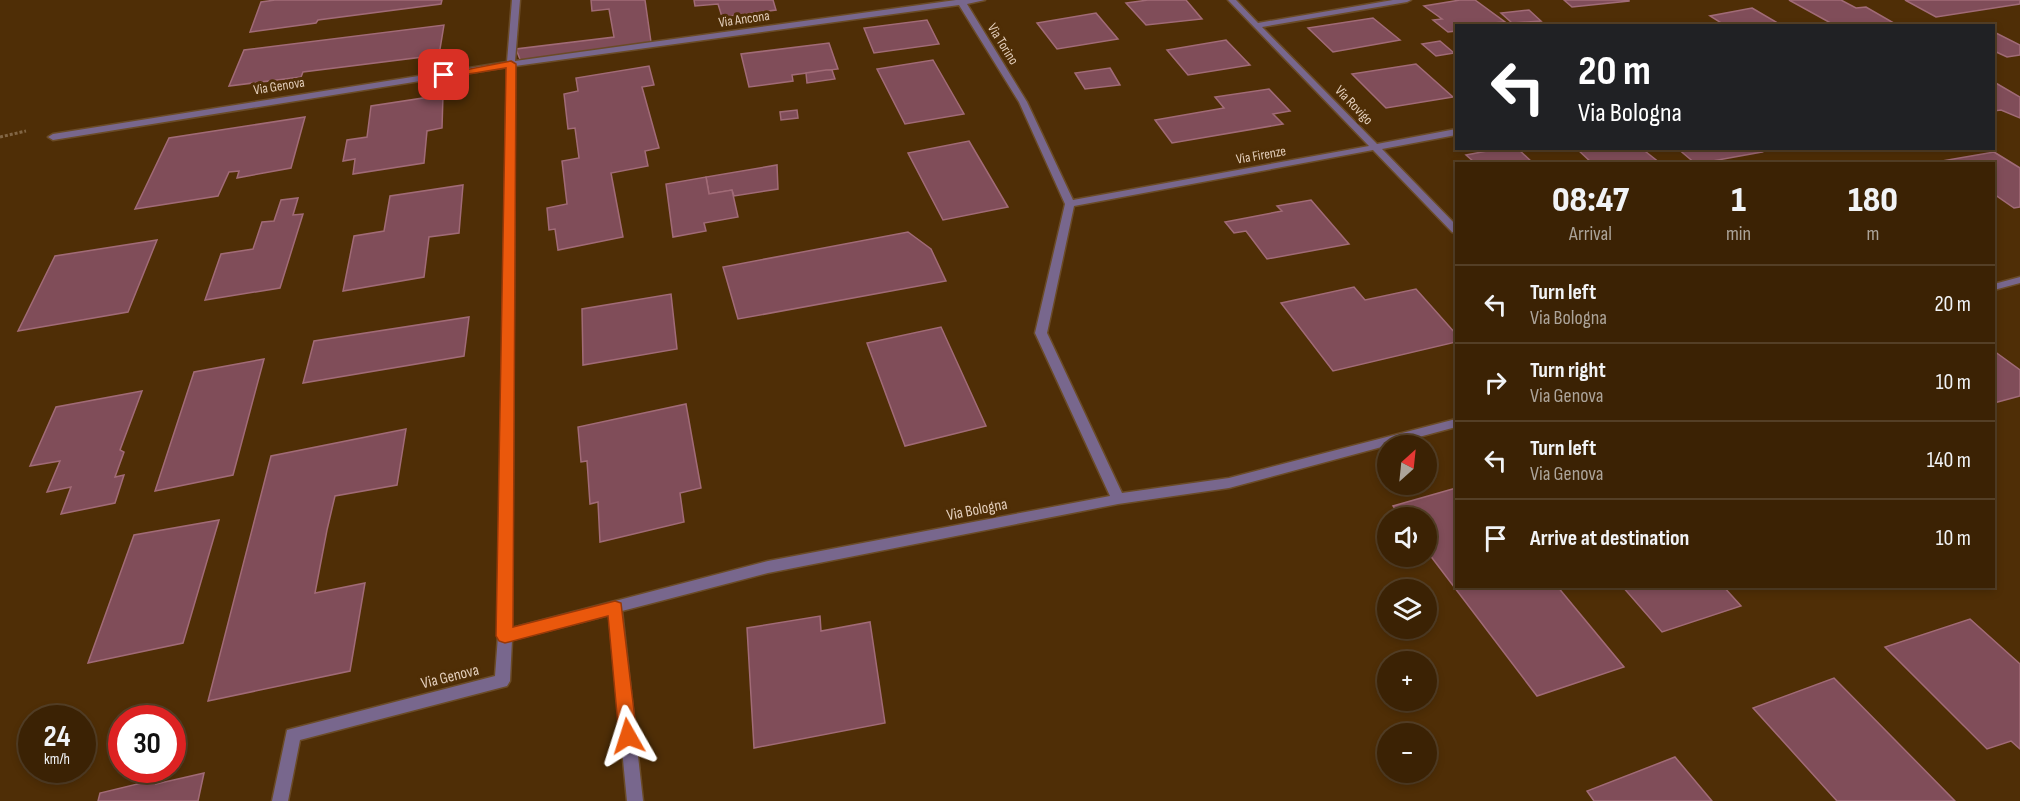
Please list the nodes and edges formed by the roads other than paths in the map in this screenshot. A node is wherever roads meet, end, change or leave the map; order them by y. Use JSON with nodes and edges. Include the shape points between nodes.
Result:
{"nodes":[{"id":1,"x":516,"y":0,"type":"edge"},
{"id":2,"x":981,"y":0,"type":"edge"},
{"id":3,"x":1232,"y":0,"type":"edge"},
{"id":4,"x":1407,"y":0,"type":"edge"},
{"id":5,"x":961,"y":1,"type":"edge"},
{"id":6,"x":1258,"y":25,"type":"junction"},
{"id":7,"x":511,"y":64,"type":"junction"},
{"id":8,"x":1455,"y":132,"type":"edge"},
{"id":9,"x":53,"y":137,"type":"dead end"},
{"id":10,"x":1376,"y":147,"type":"junction"},
{"id":11,"x":1070,"y":204,"type":"junction"},
{"id":12,"x":1455,"y":229,"type":"edge"},
{"id":13,"x":2020,"y":280,"type":"edge"},
{"id":14,"x":1995,"y":286,"type":"edge"},
{"id":15,"x":1455,"y":423,"type":"edge"},
{"id":16,"x":1118,"y":499,"type":"junction"},
{"id":17,"x":615,"y":608,"type":"junction"},
{"id":18,"x":505,"y":636,"type":"junction"},
{"id":19,"x":280,"y":801,"type":"edge"},
{"id":20,"x":635,"y":801,"type":"edge"}],
"edges":[{"from":1,"to":7,"type":"street","name":"Via Genova"},
{"from":2,"to":5,"type":"street","name":"Via Ancona"},
{"from":3,"to":6,"type":"street","name":"Via Rovigo"},
{"from":4,"to":6,"type":"street"},
{"from":5,"to":7,"type":"street","name":"Via Ancona"},
{"from":5,"to":11,"type":"street","name":"Via Torino","via":[[1023,102]]},
{"from":6,"to":10,"type":"street","name":"Via Rovigo"},
{"from":7,"to":9,"type":"street","name":"Via Genova"},
{"from":7,"to":18,"type":"street","name":"Via Genova"},
{"from":8,"to":10,"type":"street","name":"Via Firenze"},
{"from":10,"to":11,"type":"street","name":"Via Firenze"},
{"from":10,"to":12,"type":"street","name":"Via Rovigo"},
{"from":11,"to":16,"type":"street","via":[[1041,333]]},
{"from":13,"to":14,"type":"street"},
{"from":15,"to":16,"type":"street","name":"Via Bologna","via":[[1229,483]]},
{"from":16,"to":17,"type":"street","name":"Via Bologna","via":[[768,567]]},
{"from":17,"to":18,"type":"street","name":"Via Bologna"},
{"from":17,"to":20,"type":"street"},
{"from":18,"to":19,"type":"street","name":"Via Genova","via":[[502,681],[293,735]]}]}
